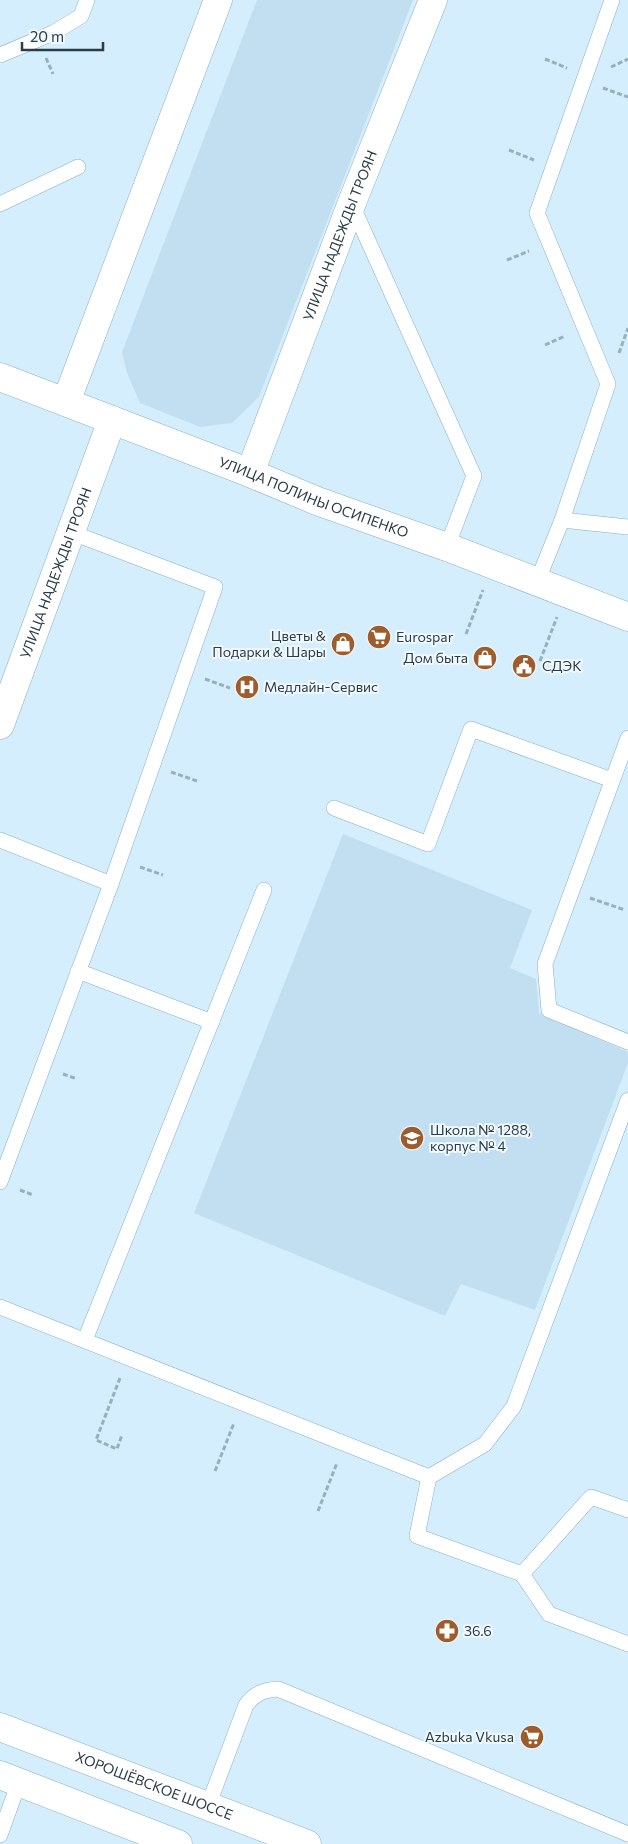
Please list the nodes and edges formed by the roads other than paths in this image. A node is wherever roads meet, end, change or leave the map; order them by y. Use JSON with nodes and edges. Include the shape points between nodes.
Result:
{"nodes":[{"id":1,"x":88,"y":0,"type":"edge"},
{"id":2,"x":218,"y":0,"type":"edge"},
{"id":3,"x":434,"y":0,"type":"edge"},
{"id":4,"x":612,"y":0,"type":"edge"},
{"id":5,"x":0,"y":55,"type":"edge"},
{"id":6,"x":78,"y":167,"type":"dead end"},
{"id":7,"x":0,"y":204,"type":"edge"},
{"id":8,"x":351,"y":204,"type":"junction"},
{"id":9,"x":0,"y":377,"type":"edge"},
{"id":10,"x":66,"y":402,"type":"junction"},
{"id":11,"x":112,"y":420,"type":"junction"},
{"id":12,"x":250,"y":473,"type":"junction"},
{"id":13,"x":562,"y":520,"type":"junction"},
{"id":14,"x":628,"y":527,"type":"edge"},
{"id":15,"x":70,"y":532,"type":"junction"},
{"id":16,"x":446,"y":547,"type":"junction"},
{"id":17,"x":537,"y":582,"type":"junction"},
{"id":18,"x":628,"y":617,"type":"edge"},
{"id":19,"x":0,"y":725,"type":"edge"},
{"id":20,"x":628,"y":738,"type":"edge"},
{"id":21,"x":612,"y":780,"type":"junction"},
{"id":22,"x":334,"y":808,"type":"dead end"},
{"id":23,"x":0,"y":840,"type":"edge"},
{"id":24,"x":111,"y":884,"type":"junction"},
{"id":25,"x":264,"y":890,"type":"dead end"},
{"id":26,"x":78,"y":971,"type":"junction"},
{"id":27,"x":212,"y":1022,"type":"junction"},
{"id":28,"x":628,"y":1042,"type":"edge"},
{"id":29,"x":628,"y":1100,"type":"edge"},
{"id":30,"x":0,"y":1182,"type":"edge"},
{"id":31,"x":0,"y":1307,"type":"edge"},
{"id":32,"x":85,"y":1340,"type":"junction"},
{"id":33,"x":429,"y":1477,"type":"junction"},
{"id":34,"x":628,"y":1510,"type":"edge"},
{"id":35,"x":522,"y":1574,"type":"junction"},
{"id":36,"x":628,"y":1644,"type":"edge"},
{"id":37,"x":0,"y":1727,"type":"edge"},
{"id":38,"x":9,"y":1779,"type":"edge"},
{"id":39,"x":208,"y":1806,"type":"junction"},
{"id":40,"x":628,"y":1834,"type":"edge"},
{"id":41,"x":0,"y":1835,"type":"edge"},
{"id":42,"x":178,"y":1844,"type":"edge"},
{"id":43,"x":307,"y":1844,"type":"edge"}],
"edges":[{"from":1,"to":5,"type":"lane","via":[[81,16],[53,33]]},
{"from":2,"to":10,"type":"street"},
{"from":3,"to":8,"type":"street","name":"УЛИЦА НАДЕЖДЫ ТРОЯН"},
{"from":4,"to":13,"type":"lane","via":[[537,213],[608,384]]},
{"from":6,"to":7,"type":"lane"},
{"from":8,"to":12,"type":"street","name":"УЛИЦА НАДЕЖДЫ ТРОЯН"},
{"from":8,"to":16,"type":"lane","via":[[474,476]]},
{"from":9,"to":10,"type":"street","name":"УЛИЦА ПОЛИНЫ ОСИПЕНКО"},
{"from":10,"to":11,"type":"street","name":"УЛИЦА ПОЛИНЫ ОСИПЕНКО"},
{"from":11,"to":12,"type":"street","name":"УЛИЦА ПОЛИНЫ ОСИПЕНКО"},
{"from":11,"to":15,"type":"street","name":"УЛИЦА НАДЕЖДЫ ТРОЯН"},
{"from":12,"to":16,"type":"street","name":"УЛИЦА ПОЛИНЫ ОСИПЕНКО","via":[[317,501]]},
{"from":13,"to":14,"type":"lane"},
{"from":13,"to":17,"type":"lane"},
{"from":15,"to":19,"type":"street","name":"УЛИЦА НАДЕЖДЫ ТРОЯН"},
{"from":15,"to":24,"type":"lane","via":[[215,587]]},
{"from":16,"to":17,"type":"street","name":"УЛИЦА ПОЛИНЫ ОСИПЕНКО"},
{"from":17,"to":18,"type":"street","name":"УЛИЦА ПОЛИНЫ ОСИПЕНКО"},
{"from":20,"to":21,"type":"lane"},
{"from":21,"to":22,"type":"lane","via":[[470,729],[428,844]]},
{"from":21,"to":28,"type":"lane","via":[[545,964],[549,1010]]},
{"from":23,"to":24,"type":"lane"},
{"from":24,"to":26,"type":"lane"},
{"from":25,"to":27,"type":"lane"},
{"from":26,"to":27,"type":"lane"},
{"from":26,"to":30,"type":"lane"},
{"from":27,"to":32,"type":"lane"},
{"from":29,"to":33,"type":"lane","via":[[514,1406],[485,1444]]},
{"from":31,"to":32,"type":"lane"},
{"from":32,"to":33,"type":"lane"},
{"from":33,"to":35,"type":"lane","via":[[417,1536]]},
{"from":34,"to":35,"type":"lane","via":[[591,1497]]},
{"from":35,"to":36,"type":"lane","via":[[549,1614]]},
{"from":37,"to":39,"type":"street","name":"ХОРОШЁВСКОЕ ШОССЕ"},
{"from":38,"to":41,"type":"lane"},
{"from":38,"to":42,"type":"street"},
{"from":39,"to":40,"type":"lane","via":[[246,1705],[253,1696],[265,1690],[278,1689]]},
{"from":39,"to":43,"type":"street","name":"ХОРОШЁВСКОЕ ШОССЕ"}]}
